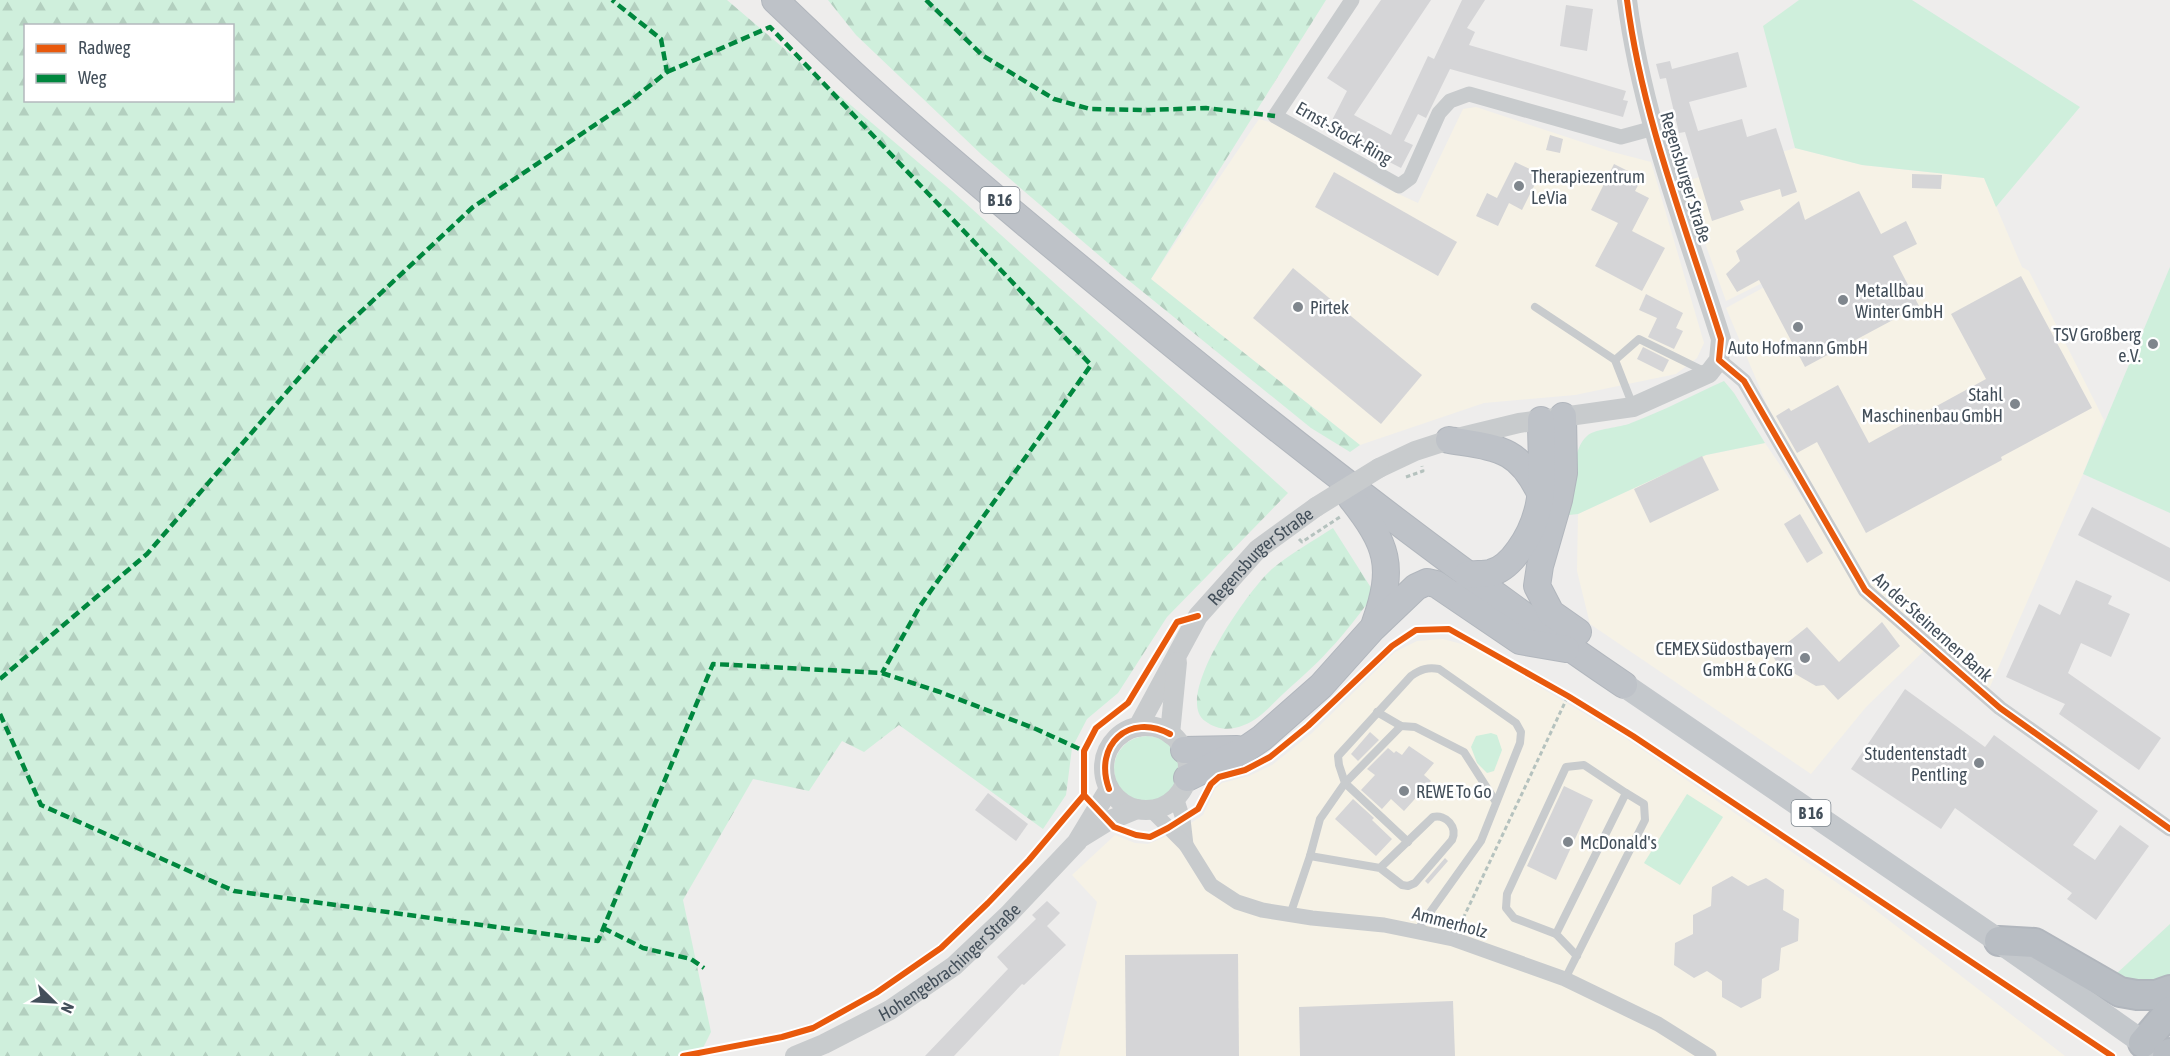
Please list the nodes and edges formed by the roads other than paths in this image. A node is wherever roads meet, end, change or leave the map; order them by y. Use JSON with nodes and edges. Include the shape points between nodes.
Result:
{"nodes":[{"id":1,"x":775,"y":0,"type":"edge"},
{"id":2,"x":1352,"y":0,"type":"edge"},
{"id":3,"x":1628,"y":0,"type":"edge"},
{"id":4,"x":1654,"y":128,"type":"junction"},
{"id":5,"x":1535,"y":307,"type":"dead end"},
{"id":6,"x":1615,"y":360,"type":"junction"},
{"id":7,"x":1714,"y":367,"type":"junction"},
{"id":8,"x":1633,"y":407,"type":"junction"},
{"id":9,"x":1552,"y":418,"type":"junction"},
{"id":10,"x":1449,"y":440,"type":"junction"},
{"id":11,"x":1333,"y":474,"type":"junction"},
{"id":12,"x":1541,"y":495,"type":"junction"},
{"id":13,"x":1467,"y":574,"type":"junction"},
{"id":14,"x":1373,"y":628,"type":"junction"},
{"id":15,"x":1574,"y":650,"type":"junction"},
{"id":16,"x":1178,"y":654,"type":"junction"},
{"id":17,"x":1623,"y":685,"type":"junction"},
{"id":18,"x":1377,"y":712,"type":"junction"},
{"id":19,"x":1401,"y":726,"type":"junction"},
{"id":20,"x":1138,"y":727,"type":"junction"},
{"id":21,"x":1177,"y":742,"type":"junction"},
{"id":22,"x":1246,"y":749,"type":"junction"},
{"id":23,"x":1345,"y":783,"type":"junction"},
{"id":24,"x":1181,"y":788,"type":"junction"},
{"id":25,"x":1109,"y":789,"type":"junction"},
{"id":26,"x":1626,"y":793,"type":"junction"},
{"id":27,"x":1496,"y":802,"type":"junction"},
{"id":28,"x":1144,"y":809,"type":"junction"},
{"id":29,"x":2170,"y":829,"type":"edge"},
{"id":30,"x":1080,"y":839,"type":"junction"},
{"id":31,"x":1408,"y":842,"type":"junction"},
{"id":32,"x":1186,"y":845,"type":"junction"},
{"id":33,"x":1310,"y":856,"type":"junction"},
{"id":34,"x":1380,"y":868,"type":"junction"},
{"id":35,"x":1290,"y":915,"type":"junction"},
{"id":36,"x":1416,"y":932,"type":"junction"},
{"id":37,"x":1556,"y":934,"type":"junction"},
{"id":38,"x":1999,"y":941,"type":"junction"},
{"id":39,"x":1577,"y":956,"type":"junction"},
{"id":40,"x":1565,"y":979,"type":"junction"},
{"id":41,"x":2170,"y":990,"type":"edge"},
{"id":42,"x":2170,"y":1011,"type":"edge"},
{"id":43,"x":2161,"y":1052,"type":"edge"},
{"id":44,"x":795,"y":1056,"type":"edge"},
{"id":45,"x":1709,"y":1056,"type":"edge"}],
"edges":[{"from":1,"to":11,"type":"highway","number":"B 16","via":[[882,100],[1118,300]]},
{"from":2,"to":4,"type":"street","name":"Ernst-Stock-Ring","via":[[1275,116],[1399,186],[1410,178],[1439,113],[1450,101],[1469,94],[1621,137]]},
{"from":3,"to":4,"type":"street","name":"Regensburger Straße"},
{"from":4,"to":7,"type":"street","name":"Regensburger Straße","via":[[1721,339]]},
{"from":5,"to":6,"type":"lane"},
{"from":6,"to":7,"type":"lane","via":[[1639,339]]},
{"from":6,"to":8,"type":"lane"},
{"from":7,"to":8,"type":"street","name":"Regensburger Straße"},
{"from":7,"to":29,"type":"street","name":"An der Steinernen Bank","via":[[1744,381],[1865,590],[2000,708]]},
{"from":8,"to":9,"type":"street","name":"Regensburger Straße"},
{"from":9,"to":10,"type":"street","name":"Regensburger Straße"},
{"from":9,"to":12,"type":"highway"},
{"from":9,"to":17,"type":"highway","via":[[1564,473],[1537,586],[1551,613],[1611,657]]},
{"from":10,"to":12,"type":"highway","via":[[1495,448],[1512,456],[1525,466]]},
{"from":10,"to":16,"type":"street","name":"Regensburger Straße","bridge":true,"via":[[1379,468],[1258,549],[1198,616]]},
{"from":11,"to":13,"type":"highway","number":"B 16"},
{"from":11,"to":14,"type":"highway","via":[[1382,544],[1387,570],[1385,595]]},
{"from":12,"to":13,"type":"highway","via":[[1538,517],[1513,559],[1491,573]]},
{"from":13,"to":15,"type":"highway","number":"B 16"},
{"from":14,"to":15,"type":"highway","via":[[1416,587],[1427,582],[1436,584],[1520,641]]},
{"from":14,"to":22,"type":"highway","via":[[1321,686]]},
{"from":15,"to":17,"type":"highway","number":"B 16"},
{"from":16,"to":20,"type":"street","name":"Regensburger Straße"},
{"from":16,"to":21,"type":"street","name":"Regensburger Straße"},
{"from":17,"to":38,"type":"main road","number":"B 16"},
{"from":18,"to":19,"type":"lane"},
{"from":18,"to":23,"type":"lane","via":[[1338,756]]},
{"from":18,"to":27,"type":"lane","via":[[1411,676],[1433,668],[1440,669],[1516,723],[1521,732],[1520,743]]},
{"from":19,"to":23,"type":"lane"},
{"from":19,"to":27,"type":"lane","via":[[1415,727],[1464,752]]},
{"from":20,"to":21,"type":"street","via":[[1160,728]]},
{"from":20,"to":25,"type":"street","via":[[1125,731],[1108,751],[1104,763]]},
{"from":21,"to":22,"type":"highway"},
{"from":21,"to":24,"type":"street","via":[[1188,764]]},
{"from":22,"to":24,"type":"highway"},
{"from":23,"to":31,"type":"lane"},
{"from":23,"to":33,"type":"lane","via":[[1320,819]]},
{"from":24,"to":28,"type":"street","via":[[1165,806]]},
{"from":24,"to":32,"type":"street","name":"Ammerholz"},
{"from":25,"to":28,"type":"street","via":[[1126,805]]},
{"from":25,"to":30,"type":"street","name":"Hohengebrachinger Straße"},
{"from":26,"to":37,"type":"lane"},
{"from":26,"to":37,"type":"lane","via":[[1584,765],[1566,767],[1506,894],[1506,908],[1514,918]]},
{"from":26,"to":39,"type":"lane","via":[[1644,804],[1645,820]]},
{"from":27,"to":36,"type":"lane","via":[[1481,840]]},
{"from":28,"to":30,"type":"street","name":"Hohengebrachinger Straße","via":[[1108,821]]},
{"from":28,"to":32,"type":"street","name":"Ammerholz"},
{"from":30,"to":44,"type":"street","name":"Hohengebrachinger Straße","via":[[954,966],[890,1010],[825,1047]]},
{"from":31,"to":34,"type":"lane"},
{"from":31,"to":34,"type":"lane","via":[[1433,817],[1446,818],[1453,828],[1452,840],[1415,883],[1402,885]]},
{"from":32,"to":35,"type":"street","name":"Ammerholz","via":[[1212,885],[1237,902]]},
{"from":33,"to":34,"type":"lane"},
{"from":33,"to":35,"type":"lane"},
{"from":35,"to":36,"type":"street","name":"Ammerholz"},
{"from":36,"to":40,"type":"street","name":"Ammerholz","via":[[1453,939]]},
{"from":37,"to":39,"type":"lane"},
{"from":38,"to":41,"type":"highway","via":[[2035,942],[2120,992],[2156,995]]},
{"from":38,"to":43,"type":"main road","number":"B 16"},
{"from":39,"to":40,"type":"lane"},
{"from":40,"to":45,"type":"street","name":"Ammerholz","via":[[1658,1024]]},
{"from":42,"to":43,"type":"highway"}]}
